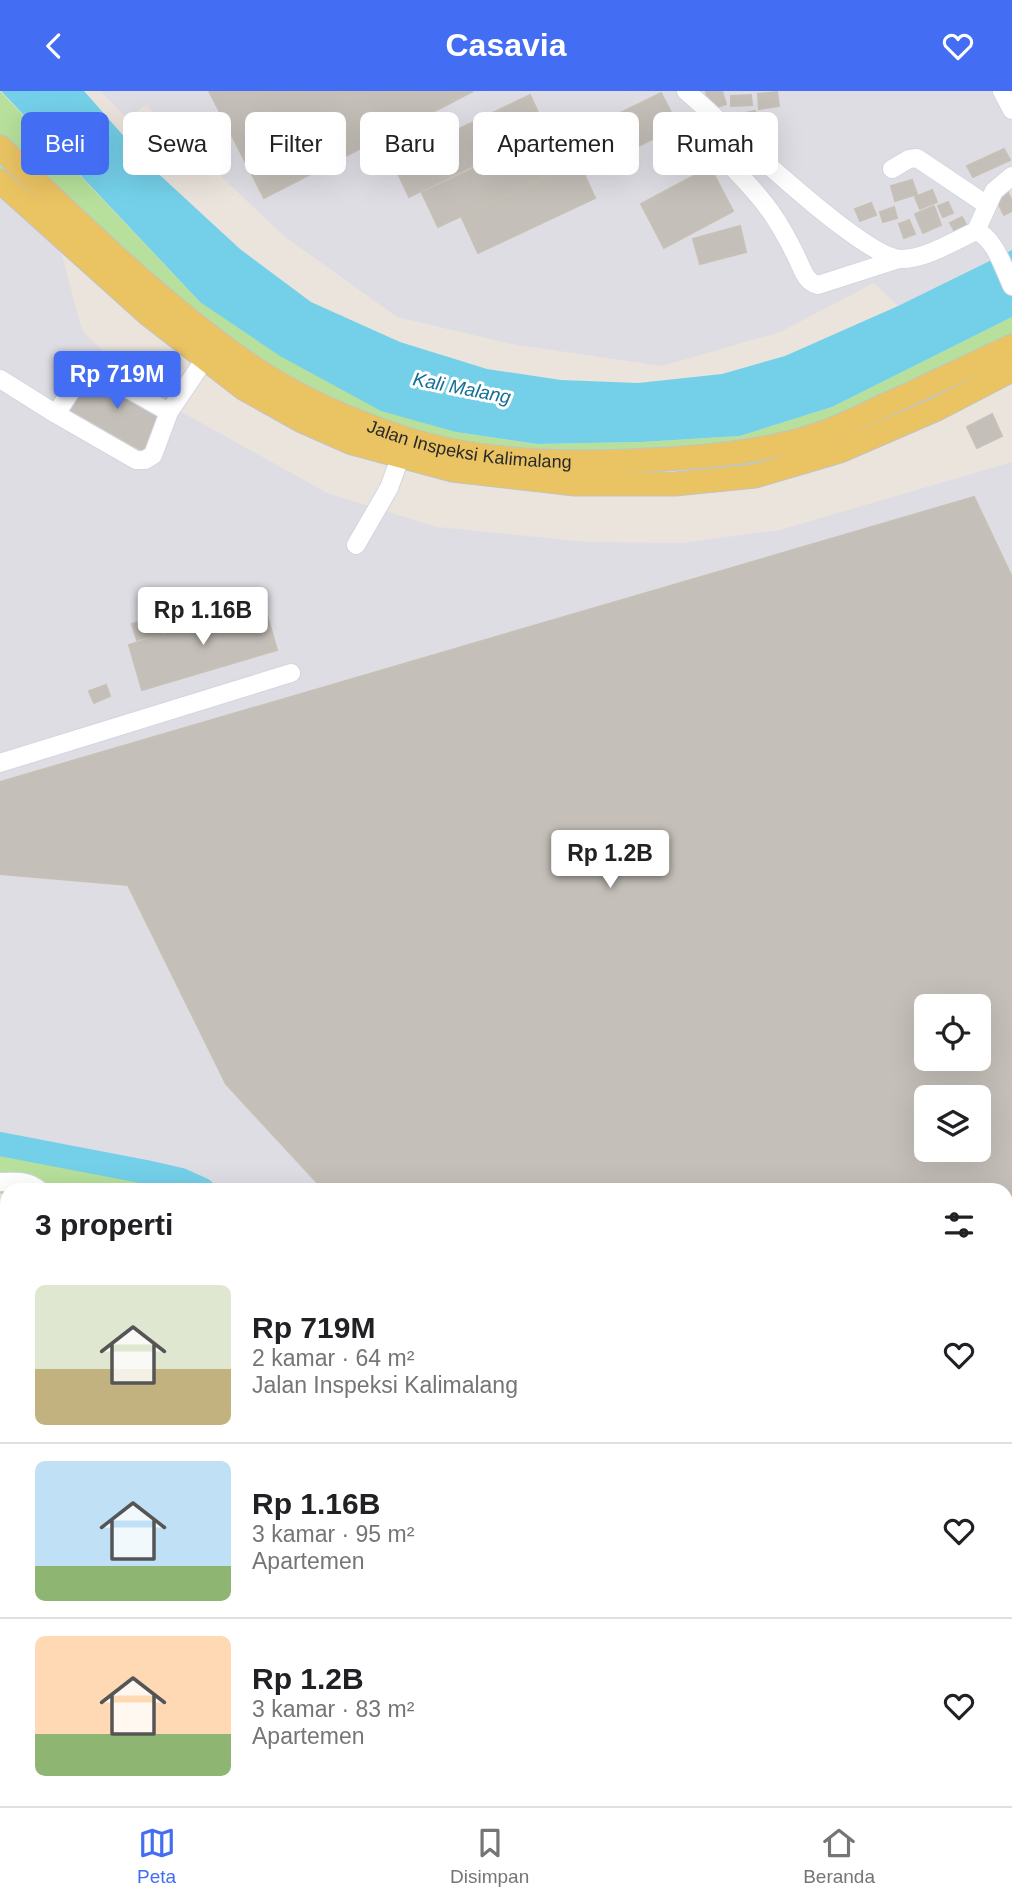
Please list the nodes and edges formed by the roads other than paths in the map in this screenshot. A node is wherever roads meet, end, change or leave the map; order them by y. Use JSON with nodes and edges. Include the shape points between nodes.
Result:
{"nodes":[{"id":1,"x":1002,"y":91,"type":"edge"},
{"id":2,"x":691,"y":92,"type":"edge"},
{"id":3,"x":1012,"y":110,"type":"edge"},
{"id":4,"x":1,"y":149,"type":"edge"},
{"id":5,"x":892,"y":169,"type":"dead end"},
{"id":6,"x":740,"y":175,"type":"edge"},
{"id":7,"x":1012,"y":176,"type":"edge"},
{"id":8,"x":0,"y":181,"type":"edge"},
{"id":9,"x":987,"y":205,"type":"junction"},
{"id":10,"x":976,"y":231,"type":"junction"},
{"id":11,"x":900,"y":259,"type":"junction"},
{"id":12,"x":1012,"y":286,"type":"edge"},
{"id":13,"x":1012,"y":346,"type":"edge"},
{"id":14,"x":211,"y":350,"type":"junction"},
{"id":15,"x":1012,"y":370,"type":"edge"},
{"id":16,"x":0,"y":379,"type":"edge"},
{"id":17,"x":169,"y":412,"type":"junction"},
{"id":18,"x":56,"y":414,"type":"junction"},
{"id":19,"x":404,"y":448,"type":"junction"},
{"id":20,"x":710,"y":468,"type":"junction"},
{"id":21,"x":356,"y":545,"type":"dead end"},
{"id":22,"x":291,"y":673,"type":"dead end"},
{"id":23,"x":0,"y":763,"type":"edge"},
{"id":24,"x":0,"y":1182,"type":"edge"},
{"id":25,"x":28,"y":1183,"type":"edge"}],
"edges":[{"from":1,"to":3,"type":"street"},
{"from":2,"to":11,"type":"street","via":[[852,234]]},
{"from":4,"to":14,"type":"main road","name":"Jalan Inspeksi Kalimalang","via":[[159,294]]},
{"from":5,"to":9,"type":"street","via":[[917,158]]},
{"from":6,"to":11,"type":"street","via":[[779,222],[813,284]]},
{"from":7,"to":9,"type":"street","via":[[994,191]]},
{"from":8,"to":14,"type":"main road","name":"Jalan Inspeksi Kalimalang","via":[[101,274]]},
{"from":9,"to":10,"type":"street"},
{"from":10,"to":11,"type":"street"},
{"from":10,"to":12,"type":"street","via":[[994,249]]},
{"from":13,"to":20,"type":"main road","name":"Jalan Inspeksi Kalimalang","via":[[826,432]]},
{"from":14,"to":17,"type":"street"},
{"from":14,"to":19,"type":"main road","name":"Jalan Inspeksi Kalimalang","via":[[369,426]]},
{"from":15,"to":20,"type":"main road","name":"Jalan Inspeksi Kalimalang","via":[[840,451],[755,476]]},
{"from":16,"to":18,"type":"street"},
{"from":17,"to":18,"type":"street","via":[[87,366]]},
{"from":17,"to":18,"type":"street","via":[[153,456],[141,461]]},
{"from":19,"to":20,"type":"main road","name":"Jalan Inspeksi Kalimalang","via":[[456,450],[576,474]]},
{"from":19,"to":21,"type":"street","via":[[389,488]]},
{"from":22,"to":23,"type":"street"},
{"from":24,"to":25,"type":"street"}]}
